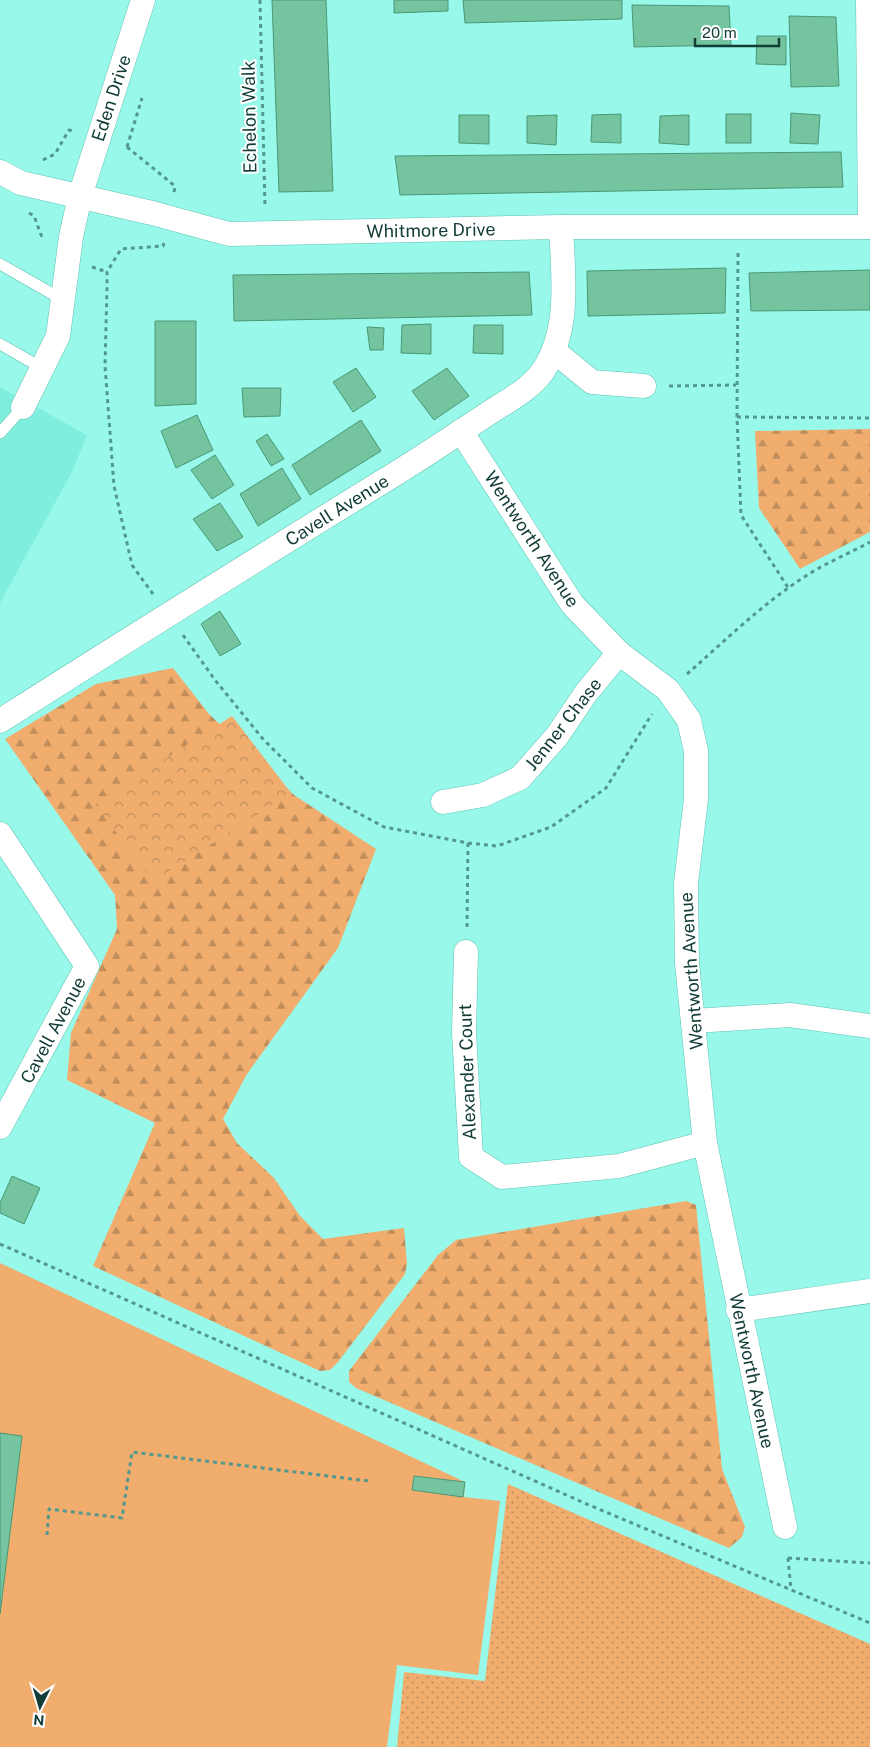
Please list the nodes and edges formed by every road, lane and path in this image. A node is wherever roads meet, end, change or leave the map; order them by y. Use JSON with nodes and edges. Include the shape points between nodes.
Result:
{"nodes":[{"id":1,"x":143,"y":0,"type":"edge"},
{"id":2,"x":260,"y":0,"type":"edge"},
{"id":3,"x":868,"y":0,"type":"edge"},
{"id":4,"x":127,"y":147,"type":"dead end"},
{"id":5,"x":0,"y":172,"type":"edge"},
{"id":6,"x":80,"y":196,"type":"junction"},
{"id":7,"x":169,"y":217,"type":"junction"},
{"id":8,"x":561,"y":227,"type":"junction"},
{"id":9,"x":738,"y":227,"type":"junction"},
{"id":10,"x":870,"y":227,"type":"edge"},
{"id":11,"x":266,"y":233,"type":"junction"},
{"id":12,"x":0,"y":264,"type":"edge"},
{"id":13,"x":63,"y":300,"type":"junction"},
{"id":14,"x":0,"y":344,"type":"edge"},
{"id":15,"x":554,"y":351,"type":"junction"},
{"id":16,"x":42,"y":368,"type":"junction"},
{"id":17,"x":736,"y":385,"type":"junction"},
{"id":18,"x":644,"y":386,"type":"joint"},
{"id":19,"x":23,"y":407,"type":"joint"},
{"id":20,"x":737,"y":417,"type":"junction"},
{"id":21,"x":870,"y":418,"type":"edge"},
{"id":22,"x":461,"y":431,"type":"junction"},
{"id":23,"x":0,"y":433,"type":"edge"},
{"id":24,"x":789,"y":589,"type":"dead end"},
{"id":25,"x":168,"y":614,"type":"junction"},
{"id":26,"x":619,"y":653,"type":"junction"},
{"id":27,"x":0,"y":721,"type":"edge"},
{"id":28,"x":443,"y":802,"type":"dead end"},
{"id":29,"x":0,"y":834,"type":"edge"},
{"id":30,"x":466,"y":952,"type":"joint"},
{"id":31,"x":693,"y":1021,"type":"junction"},
{"id":32,"x":870,"y":1026,"type":"edge"},
{"id":33,"x":0,"y":1127,"type":"edge"},
{"id":34,"x":705,"y":1143,"type":"junction"},
{"id":35,"x":0,"y":1244,"type":"edge"},
{"id":36,"x":870,"y":1291,"type":"edge"},
{"id":37,"x":738,"y":1310,"type":"junction"},
{"id":38,"x":369,"y":1481,"type":"dead end"},
{"id":39,"x":785,"y":1527,"type":"joint"},
{"id":40,"x":47,"y":1535,"type":"dead end"},
{"id":41,"x":788,"y":1558,"type":"junction"},
{"id":42,"x":870,"y":1563,"type":"edge"},
{"id":43,"x":791,"y":1590,"type":"junction"},
{"id":44,"x":870,"y":1623,"type":"edge"}],
"edges":[{"from":1,"to":6,"type":"street","name":"Eden Drive"},
{"from":2,"to":11,"type":"path","name":"Echelon Walk"},
{"from":3,"to":10,"type":"street"},
{"from":4,"to":7,"type":"path","via":[[175,186]]},
{"from":5,"to":6,"type":"street","name":"Whitmore Drive","via":[[21,183]]},
{"from":6,"to":7,"type":"street","name":"Whitmore Drive"},
{"from":6,"to":13,"type":"street","name":"Eden Drive"},
{"from":7,"to":11,"type":"street","name":"Whitmore Drive","via":[[229,234]]},
{"from":7,"to":25,"type":"path","via":[[163,246],[120,249],[107,272],[105,366],[114,486],[132,565]]},
{"from":8,"to":9,"type":"street","name":"Whitmore Drive"},
{"from":8,"to":11,"type":"street","name":"Whitmore Drive"},
{"from":8,"to":15,"type":"street","name":"Cavell Avenue","via":[[564,290],[561,328]]},
{"from":9,"to":10,"type":"street","name":"Whitmore Drive"},
{"from":9,"to":17,"type":"path"},
{"from":12,"to":13,"type":"lane"},
{"from":13,"to":16,"type":"street","name":"Eden Drive","via":[[58,336]]},
{"from":14,"to":16,"type":"lane"},
{"from":15,"to":18,"type":"street","via":[[592,382]]},
{"from":15,"to":22,"type":"street","name":"Cavell Avenue","via":[[542,372],[526,389]]},
{"from":16,"to":19,"type":"street","name":"Eden Drive"},
{"from":17,"to":18,"type":"path"},
{"from":17,"to":20,"type":"path"},
{"from":19,"to":23,"type":"lane"},
{"from":20,"to":21,"type":"path"},
{"from":20,"to":24,"type":"path","via":[[741,516]]},
{"from":22,"to":25,"type":"street","name":"Cavell Avenue"},
{"from":22,"to":26,"type":"street","name":"Wentworth Avenue","via":[[572,604]]},
{"from":25,"to":27,"type":"street","name":"Cavell Avenue"},
{"from":25,"to":30,"type":"path","via":[[215,680],[263,739],[312,788],[384,827],[468,843]]},
{"from":26,"to":28,"type":"street","name":"Jenner Chase","via":[[520,778],[483,795]]},
{"from":26,"to":31,"type":"street","name":"Wentworth Avenue","via":[[668,690],[690,720],[696,751],[696,799],[686,884],[687,963]]},
{"from":29,"to":33,"type":"street","name":"Cavell Avenue","via":[[87,966]]},
{"from":30,"to":34,"type":"street","name":"Alexander Court","via":[[464,1032],[470,1157],[502,1177],[619,1166]]},
{"from":31,"to":32,"type":"street","via":[[790,1014]]},
{"from":31,"to":34,"type":"street","name":"Wentworth Avenue"},
{"from":34,"to":37,"type":"street","name":"Wentworth Avenue"},
{"from":35,"to":43,"type":"path","via":[[589,1505]]},
{"from":36,"to":37,"type":"street"},
{"from":37,"to":39,"type":"street","name":"Wentworth Avenue"},
{"from":38,"to":40,"type":"path","via":[[132,1452],[122,1518],[48,1509]]},
{"from":39,"to":41,"type":"path"},
{"from":41,"to":42,"type":"path"},
{"from":41,"to":43,"type":"path"},
{"from":43,"to":44,"type":"path"}]}
